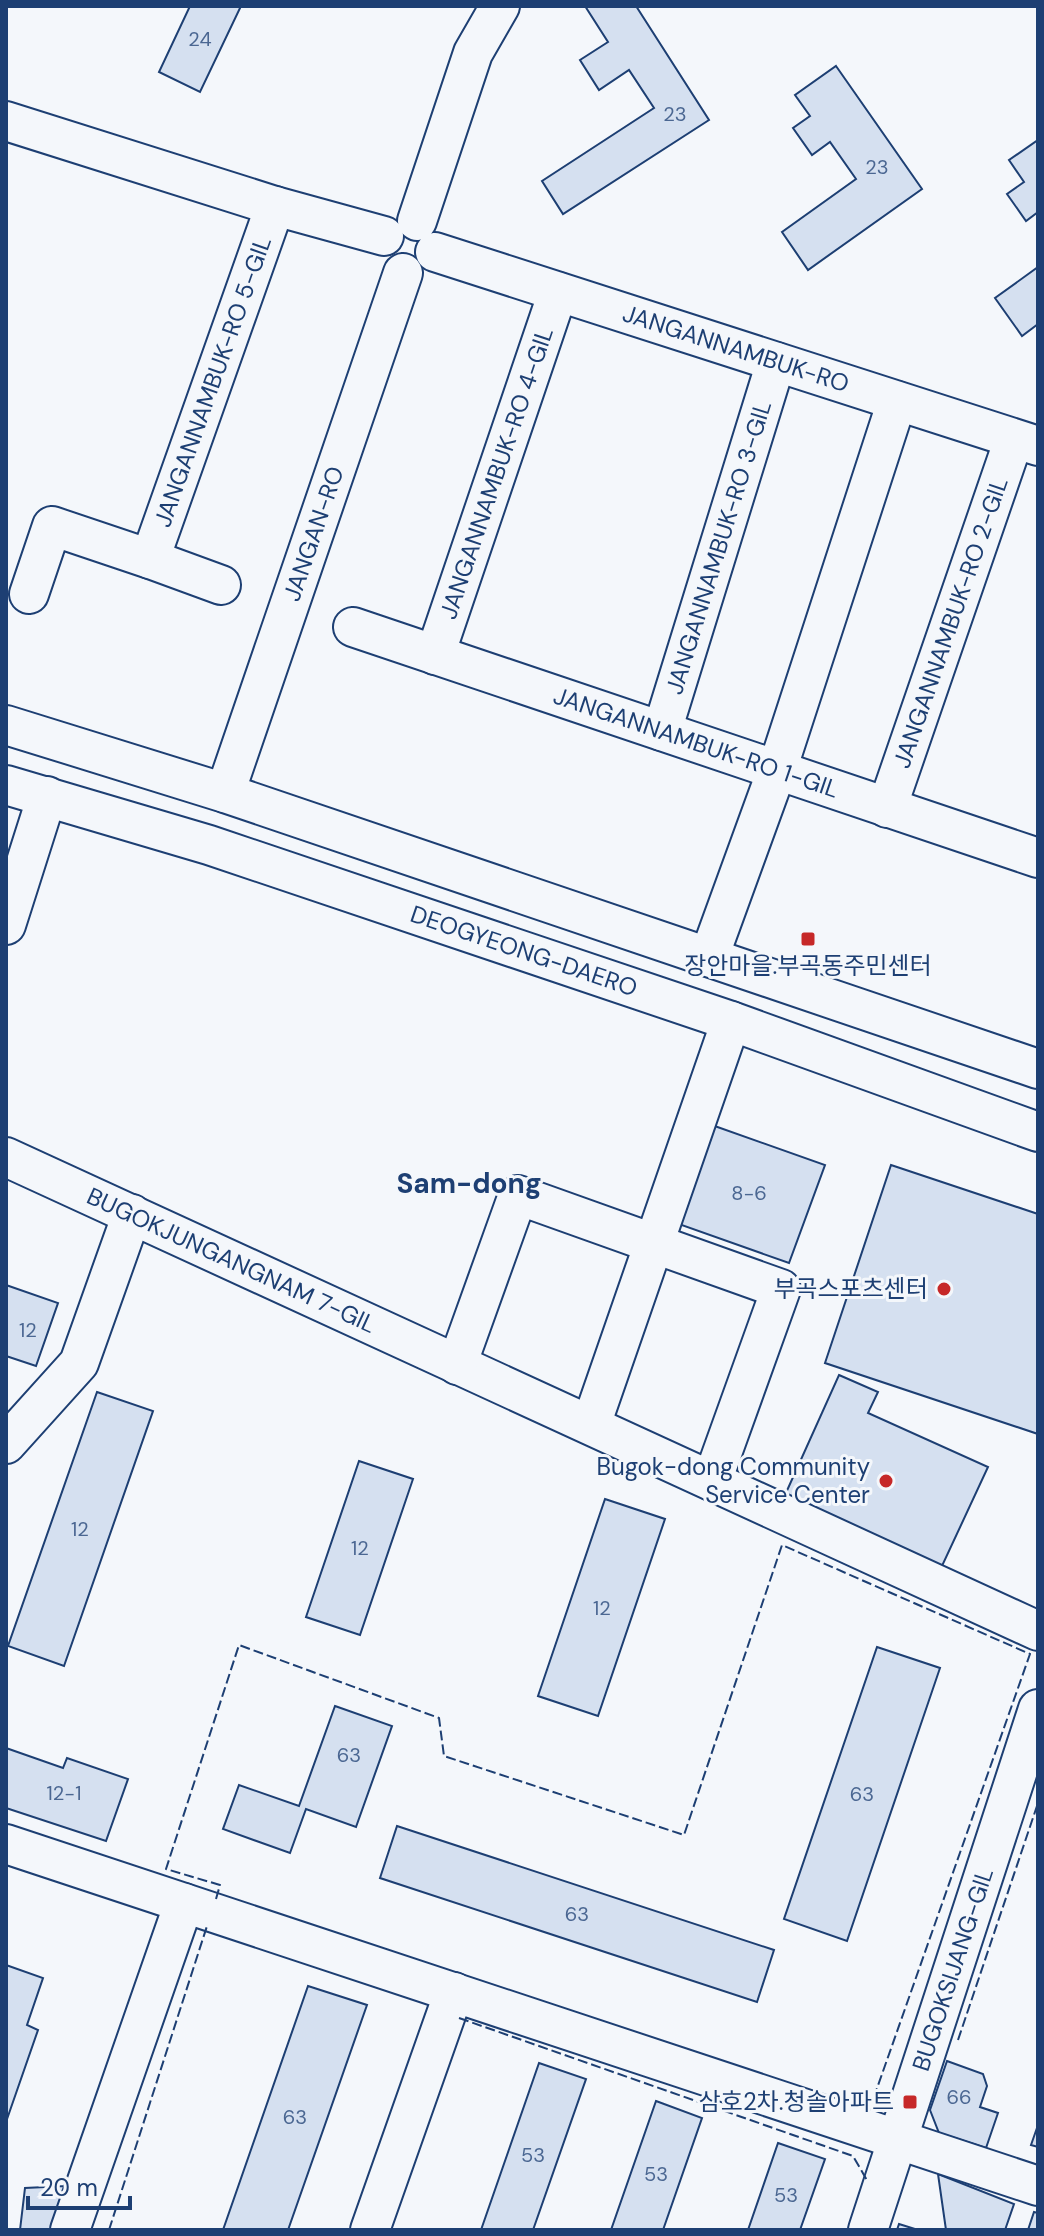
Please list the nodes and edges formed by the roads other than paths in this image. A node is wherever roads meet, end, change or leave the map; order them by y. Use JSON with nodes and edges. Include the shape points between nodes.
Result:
{"nodes":[{"id":1,"x":500,"y":6,"type":"edge"},
{"id":2,"x":6,"y":121,"type":"edge"},
{"id":3,"x":275,"y":206,"type":"junction"},
{"id":4,"x":412,"y":236,"type":"junction"},
{"id":5,"x":558,"y":292,"type":"junction"},
{"id":6,"x":776,"y":362,"type":"junction"},
{"id":7,"x":897,"y":401,"type":"junction"},
{"id":8,"x":1026,"y":442,"type":"edge"},
{"id":9,"x":150,"y":559,"type":"junction"},
{"id":10,"x":221,"y":585,"type":"dead end"},
{"id":11,"x":29,"y":594,"type":"dead end"},
{"id":12,"x":353,"y":627,"type":"dead end"},
{"id":13,"x":435,"y":655,"type":"junction"},
{"id":14,"x":6,"y":725,"type":"edge"},
{"id":15,"x":662,"y":731,"type":"junction"},
{"id":16,"x":777,"y":770,"type":"junction"},
{"id":17,"x":6,"y":785,"type":"edge"},
{"id":18,"x":225,"y":793,"type":"junction"},
{"id":19,"x":47,"y":796,"type":"junction"},
{"id":20,"x":887,"y":808,"type":"junction"},
{"id":21,"x":1038,"y":858,"type":"edge"},
{"id":22,"x":6,"y":925,"type":"edge"},
{"id":23,"x":709,"y":957,"type":"junction"},
{"id":24,"x":731,"y":1021,"type":"junction"},
{"id":25,"x":1038,"y":1069,"type":"edge"},
{"id":26,"x":1038,"y":1132,"type":"edge"},
{"id":27,"x":6,"y":1157,"type":"edge"},
{"id":28,"x":132,"y":1214,"type":"junction"},
{"id":29,"x":654,"y":1243,"type":"junction"},
{"id":30,"x":457,"y":1365,"type":"junction"},
{"id":31,"x":591,"y":1425,"type":"junction"},
{"id":32,"x":6,"y":1444,"type":"edge"},
{"id":33,"x":712,"y":1481,"type":"junction"},
{"id":34,"x":1038,"y":1631,"type":"edge"},
{"id":35,"x":1038,"y":1709,"type":"edge"},
{"id":36,"x":6,"y":1844,"type":"edge"},
{"id":37,"x":184,"y":1903,"type":"junction"},
{"id":38,"x":454,"y":1992,"type":"junction"},
{"id":39,"x":898,"y":2140,"type":"junction"},
{"id":40,"x":1038,"y":2186,"type":"edge"},
{"id":41,"x":70,"y":2230,"type":"edge"},
{"id":42,"x":370,"y":2230,"type":"edge"},
{"id":43,"x":868,"y":2230,"type":"edge"}],
"edges":[{"from":1,"to":4,"type":"street","via":[[473,53]]},
{"from":2,"to":3,"type":"street","name":"JANGANNAMBUK-RO"},
{"from":3,"to":4,"type":"street","name":"JANGANNAMBUK-RO"},
{"from":3,"to":9,"type":"street","name":"JANGANNAMBUK-RO 5-GIL"},
{"from":4,"to":5,"type":"street","name":"JANGANNAMBUK-RO"},
{"from":4,"to":18,"type":"street","name":"JANGAN-RO","via":[[429,265],[403,273]]},
{"from":5,"to":6,"type":"street","name":"JANGANNAMBUK-RO"},
{"from":5,"to":13,"type":"street","name":"JANGANNAMBUK-RO 4-GIL"},
{"from":6,"to":7,"type":"street","name":"JANGANNAMBUK-RO"},
{"from":6,"to":15,"type":"street","name":"JANGANNAMBUK-RO 3-GIL"},
{"from":7,"to":8,"type":"street","name":"JANGANNAMBUK-RO"},
{"from":7,"to":16,"type":"street"},
{"from":8,"to":20,"type":"street","name":"JANGANNAMBUK-RO 2-GIL"},
{"from":9,"to":10,"type":"street","name":"JANGANNAMBUK-RO 5-GIL"},
{"from":9,"to":11,"type":"street","name":"JANGANNAMBUK-RO 5-GIL","via":[[52,526]]},
{"from":12,"to":13,"type":"street","name":"JANGANNAMBUK-RO 1-GIL"},
{"from":13,"to":15,"type":"street","name":"JANGANNAMBUK-RO 1-GIL"},
{"from":14,"to":18,"type":"street"},
{"from":15,"to":16,"type":"street","name":"JANGANNAMBUK-RO 1-GIL"},
{"from":16,"to":20,"type":"street","name":"JANGANNAMBUK-RO 1-GIL"},
{"from":16,"to":23,"type":"street"},
{"from":17,"to":19,"type":"street","name":"DEOGYEONG-DAERO"},
{"from":18,"to":23,"type":"street"},
{"from":19,"to":22,"type":"street"},
{"from":19,"to":24,"type":"street","name":"DEOGYEONG-DAERO","via":[[209,845]]},
{"from":20,"to":21,"type":"street","name":"JANGANNAMBUK-RO 1-GIL"},
{"from":23,"to":25,"type":"street"},
{"from":24,"to":26,"type":"street","name":"DEOGYEONG-DAERO"},
{"from":24,"to":29,"type":"street"},
{"from":27,"to":28,"type":"street","name":"BUGOKJUNGANGNAM 7-GIL"},
{"from":28,"to":30,"type":"street","name":"BUGOKJUNGANGNAM 7-GIL"},
{"from":28,"to":32,"type":"street","via":[[79,1363]]},
{"from":29,"to":30,"type":"street","via":[[518,1195]]},
{"from":29,"to":31,"type":"street"},
{"from":29,"to":33,"type":"street","via":[[781,1289]]},
{"from":30,"to":31,"type":"street","name":"BUGOKJUNGANGNAM 7-GIL"},
{"from":31,"to":33,"type":"street","name":"BUGOKJUNGANGNAM 7-GIL"},
{"from":33,"to":34,"type":"street","name":"BUGOKJUNGANGNAM 7-GIL"},
{"from":35,"to":39,"type":"street","name":"BUGOKSIJANG-GIL"},
{"from":36,"to":37,"type":"street"},
{"from":37,"to":38,"type":"street"},
{"from":37,"to":41,"type":"street"},
{"from":38,"to":39,"type":"street"},
{"from":38,"to":42,"type":"street"},
{"from":39,"to":40,"type":"street"},
{"from":39,"to":43,"type":"street","name":"BUGOKSIJANG-GIL"}]}
